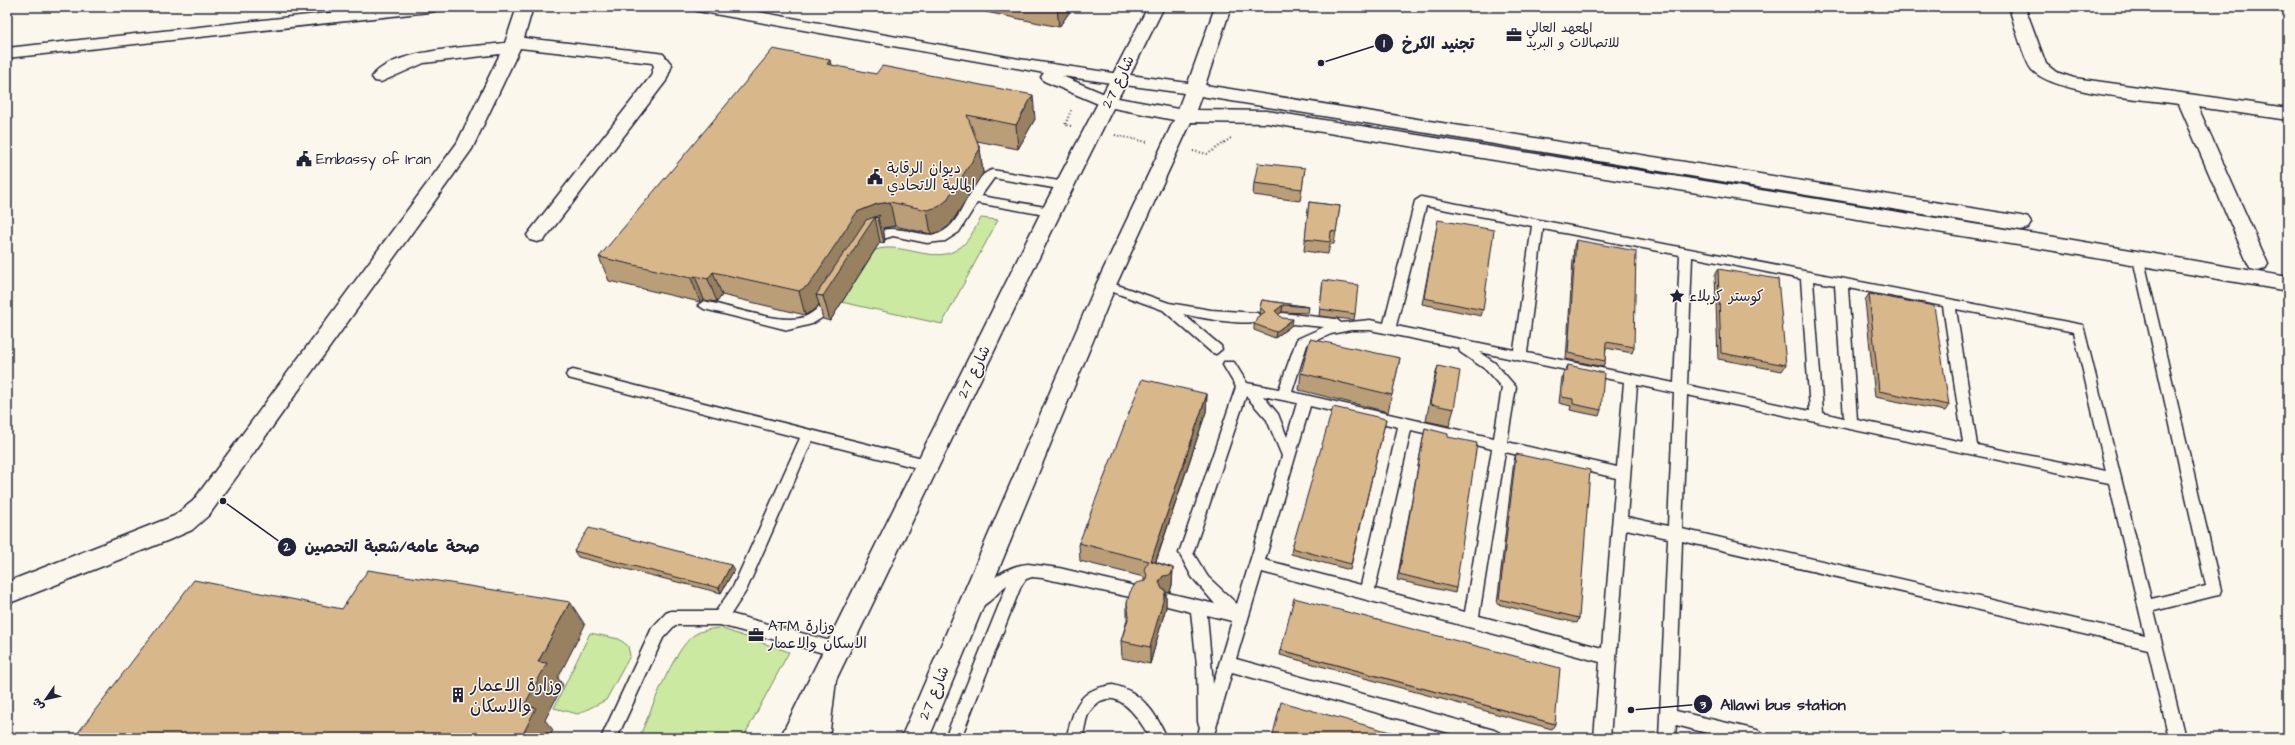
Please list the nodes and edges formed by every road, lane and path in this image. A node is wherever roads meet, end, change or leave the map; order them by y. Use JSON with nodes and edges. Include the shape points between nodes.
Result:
{"nodes":[{"id":1,"x":429,"y":7,"type":"edge"},
{"id":2,"x":525,"y":7,"type":"edge"},
{"id":3,"x":703,"y":7,"type":"edge"},
{"id":4,"x":1156,"y":7,"type":"edge"},
{"id":5,"x":1223,"y":7,"type":"edge"},
{"id":6,"x":2017,"y":7,"type":"edge"},
{"id":7,"x":513,"y":45,"type":"junction"},
{"id":8,"x":7,"y":53,"type":"edge"},
{"id":9,"x":1020,"y":64,"type":"junction"},
{"id":10,"x":381,"y":77,"type":"dead end"},
{"id":11,"x":1119,"y":79,"type":"junction"},
{"id":12,"x":1194,"y":89,"type":"junction"},
{"id":13,"x":2186,"y":98,"type":"junction"},
{"id":14,"x":1108,"y":102,"type":"junction"},
{"id":15,"x":2288,"y":114,"type":"edge"},
{"id":16,"x":1185,"y":116,"type":"junction"},
{"id":17,"x":1065,"y":186,"type":"junction"},
{"id":18,"x":975,"y":199,"type":"junction"},
{"id":19,"x":1051,"y":212,"type":"junction"},
{"id":20,"x":1538,"y":224,"type":"junction"},
{"id":21,"x":537,"y":235,"type":"dead end"},
{"id":22,"x":861,"y":250,"type":"edge"},
{"id":23,"x":1686,"y":252,"type":"junction"},
{"id":24,"x":2139,"y":258,"type":"junction"},
{"id":25,"x":2258,"y":264,"type":"junction"},
{"id":26,"x":2288,"y":269,"type":"edge"},
{"id":27,"x":1807,"y":276,"type":"junction"},
{"id":28,"x":1841,"y":282,"type":"junction"},
{"id":29,"x":1106,"y":284,"type":"junction"},
{"id":30,"x":2288,"y":284,"type":"edge"},
{"id":31,"x":838,"y":287,"type":"edge"},
{"id":32,"x":1949,"y":303,"type":"junction"},
{"id":33,"x":704,"y":306,"type":"dead end"},
{"id":34,"x":1167,"y":307,"type":"junction"},
{"id":35,"x":1257,"y":318,"type":"edge"},
{"id":36,"x":1282,"y":318,"type":"edge"},
{"id":37,"x":1350,"y":325,"type":"junction"},
{"id":38,"x":1389,"y":330,"type":"junction"},
{"id":39,"x":1446,"y":341,"type":"junction"},
{"id":40,"x":1216,"y":349,"type":"dead end"},
{"id":41,"x":1520,"y":356,"type":"junction"},
{"id":42,"x":1229,"y":365,"type":"dead end"},
{"id":43,"x":573,"y":375,"type":"dead end"},
{"id":44,"x":1631,"y":379,"type":"junction"},
{"id":45,"x":1243,"y":387,"type":"junction"},
{"id":46,"x":1680,"y":389,"type":"junction"},
{"id":47,"x":1284,"y":395,"type":"junction"},
{"id":48,"x":1305,"y":400,"type":"junction"},
{"id":49,"x":1817,"y":417,"type":"junction"},
{"id":50,"x":1406,"y":423,"type":"junction"},
{"id":51,"x":1851,"y":425,"type":"junction"},
{"id":52,"x":808,"y":435,"type":"junction"},
{"id":53,"x":1499,"y":445,"type":"junction"},
{"id":54,"x":1971,"y":449,"type":"junction"},
{"id":55,"x":1288,"y":455,"type":"junction"},
{"id":56,"x":929,"y":466,"type":"junction"},
{"id":57,"x":1623,"y":474,"type":"junction"},
{"id":58,"x":2116,"y":479,"type":"junction"},
{"id":59,"x":1619,"y":521,"type":"junction"},
{"id":60,"x":1675,"y":533,"type":"junction"},
{"id":61,"x":1256,"y":564,"type":"junction"},
{"id":62,"x":1031,"y":570,"type":"junction"},
{"id":63,"x":7,"y":593,"type":"edge"},
{"id":64,"x":1139,"y":593,"type":"edge"},
{"id":65,"x":1367,"y":593,"type":"junction"},
{"id":66,"x":1168,"y":600,"type":"dead end"},
{"id":67,"x":1198,"y":606,"type":"junction"},
{"id":68,"x":971,"y":607,"type":"junction"},
{"id":69,"x":2146,"y":607,"type":"junction"},
{"id":70,"x":1241,"y":616,"type":"junction"},
{"id":71,"x":720,"y":618,"type":"junction"},
{"id":72,"x":1471,"y":620,"type":"junction"},
{"id":73,"x":2155,"y":644,"type":"junction"},
{"id":74,"x":838,"y":650,"type":"junction"},
{"id":75,"x":1608,"y":657,"type":"junction"},
{"id":76,"x":1227,"y":664,"type":"junction"},
{"id":77,"x":823,"y":680,"type":"junction"},
{"id":78,"x":1668,"y":716,"type":"junction"},
{"id":79,"x":1206,"y":736,"type":"edge"},
{"id":80,"x":608,"y":738,"type":"edge"},
{"id":81,"x":794,"y":738,"type":"edge"},
{"id":82,"x":815,"y":738,"type":"edge"},
{"id":83,"x":915,"y":738,"type":"edge"},
{"id":84,"x":953,"y":738,"type":"edge"},
{"id":85,"x":1074,"y":738,"type":"edge"},
{"id":86,"x":1159,"y":738,"type":"edge"},
{"id":87,"x":1494,"y":738,"type":"edge"},
{"id":88,"x":1602,"y":738,"type":"edge"},
{"id":89,"x":1667,"y":738,"type":"edge"},
{"id":90,"x":1757,"y":738,"type":"edge"},
{"id":91,"x":2178,"y":738,"type":"edge"}],
"edges":[{"from":1,"to":8,"type":"street"},
{"from":2,"to":7,"type":"street"},
{"from":3,"to":9,"type":"street"},
{"from":4,"to":11,"type":"street","name":"شارع 27"},
{"from":5,"to":12,"type":"street","name":"شارع 27"},
{"from":6,"to":13,"type":"street","via":[[2038,66],[2050,76],[2072,83]]},
{"from":7,"to":10,"type":"street","via":[[421,58]]},
{"from":7,"to":21,"type":"street","via":[[657,58],[663,65],[660,77]]},
{"from":7,"to":63,"type":"street","via":[[465,145],[201,508],[183,523]]},
{"from":9,"to":11,"type":"street"},
{"from":9,"to":14,"type":"street"},
{"from":11,"to":12,"type":"street"},
{"from":11,"to":14,"type":"street","name":"شارع 27"},
{"from":12,"to":16,"type":"street","name":"شارع 27"},
{"from":12,"to":25,"type":"street","via":[[1946,210]]},
{"from":13,"to":15,"type":"street"},
{"from":13,"to":25,"type":"street"},
{"from":14,"to":16,"type":"street"},
{"from":14,"to":17,"type":"street","name":"شارع 27"},
{"from":16,"to":24,"type":"street","via":[[1267,117]]},
{"from":16,"to":29,"type":"street","name":"شارع 27"},
{"from":17,"to":18,"type":"lane","via":[[992,174],[985,178]]},
{"from":17,"to":19,"type":"street","name":"شارع 27"},
{"from":18,"to":19,"type":"lane"},
{"from":18,"to":22,"type":"lane","via":[[959,225],[946,236],[928,239],[895,232],[880,234],[867,240]]},
{"from":19,"to":56,"type":"street","name":"شارع 27"},
{"from":20,"to":23,"type":"lane"},
{"from":20,"to":38,"type":"lane","via":[[1420,201]]},
{"from":20,"to":41,"type":"lane"},
{"from":23,"to":27,"type":"lane"},
{"from":23,"to":46,"type":"lane"},
{"from":24,"to":30,"type":"street"},
{"from":24,"to":69,"type":"lane","via":[[2214,590]]},
{"from":25,"to":26,"type":"street"},
{"from":27,"to":28,"type":"lane"},
{"from":27,"to":49,"type":"lane"},
{"from":28,"to":32,"type":"lane"},
{"from":28,"to":51,"type":"lane"},
{"from":29,"to":34,"type":"lane"},
{"from":29,"to":68,"type":"street","name":"شارع 27"},
{"from":31,"to":33,"type":"lane","via":[[821,313],[808,321],[788,326]]},
{"from":32,"to":54,"type":"lane"},
{"from":32,"to":58,"type":"lane","via":[[2079,328]]},
{"from":34,"to":35,"type":"lane","via":[[1212,315]]},
{"from":34,"to":40,"type":"lane"},
{"from":36,"to":37,"type":"lane"},
{"from":37,"to":38,"type":"lane","via":[[1370,325]]},
{"from":37,"to":47,"type":"lane","via":[[1324,330],[1302,342]]},
{"from":38,"to":39,"type":"lane"},
{"from":39,"to":41,"type":"lane"},
{"from":39,"to":53,"type":"lane","via":[[1484,361],[1509,387]]},
{"from":41,"to":44,"type":"lane"},
{"from":42,"to":45,"type":"lane"},
{"from":43,"to":52,"type":"lane"},
{"from":44,"to":46,"type":"lane"},
{"from":44,"to":57,"type":"lane"},
{"from":45,"to":47,"type":"lane"},
{"from":45,"to":55,"type":"lane","via":[[1256,396],[1273,418],[1285,442]]},
{"from":45,"to":70,"type":"lane","via":[[1186,553],[1196,574],[1222,602]]},
{"from":46,"to":49,"type":"lane"},
{"from":46,"to":60,"type":"lane"},
{"from":47,"to":48,"type":"lane"},
{"from":48,"to":50,"type":"lane"},
{"from":48,"to":55,"type":"lane"},
{"from":49,"to":51,"type":"lane"},
{"from":50,"to":53,"type":"lane"},
{"from":50,"to":65,"type":"lane"},
{"from":51,"to":54,"type":"lane"},
{"from":52,"to":56,"type":"lane"},
{"from":52,"to":71,"type":"lane","via":[[739,591]]},
{"from":53,"to":57,"type":"lane"},
{"from":53,"to":72,"type":"lane"},
{"from":54,"to":58,"type":"lane"},
{"from":55,"to":61,"type":"lane"},
{"from":56,"to":74,"type":"street","name":"شارع 27"},
{"from":57,"to":59,"type":"lane"},
{"from":58,"to":69,"type":"lane"},
{"from":59,"to":60,"type":"lane"},
{"from":59,"to":75,"type":"lane"},
{"from":60,"to":73,"type":"lane"},
{"from":60,"to":78,"type":"lane"},
{"from":61,"to":65,"type":"lane"},
{"from":61,"to":70,"type":"lane"},
{"from":62,"to":64,"type":"lane"},
{"from":62,"to":68,"type":"lane","via":[[1020,570],[1011,574]]},
{"from":62,"to":84,"type":"lane","via":[[1021,575],[1015,583]]},
{"from":65,"to":72,"type":"lane"},
{"from":66,"to":67,"type":"lane"},
{"from":67,"to":70,"type":"lane"},
{"from":67,"to":79,"type":"lane","via":[[1205,665]]},
{"from":68,"to":83,"type":"street","name":"شارع 27"},
{"from":69,"to":73,"type":"lane"},
{"from":70,"to":76,"type":"lane"},
{"from":71,"to":74,"type":"lane"},
{"from":71,"to":80,"type":"lane","via":[[671,618],[657,633]]},
{"from":72,"to":75,"type":"lane"},
{"from":73,"to":91,"type":"lane"},
{"from":74,"to":77,"type":"street","name":"شارع 27"},
{"from":75,"to":88,"type":"lane"},
{"from":76,"to":79,"type":"lane"},
{"from":76,"to":87,"type":"lane"},
{"from":77,"to":81,"type":"street","name":"شارع 27"},
{"from":77,"to":82,"type":"street"},
{"from":78,"to":89,"type":"lane"},
{"from":78,"to":90,"type":"lane"},
{"from":85,"to":86,"type":"lane","via":[[1084,707],[1097,695],[1109,692],[1130,697],[1140,707]]}]}
